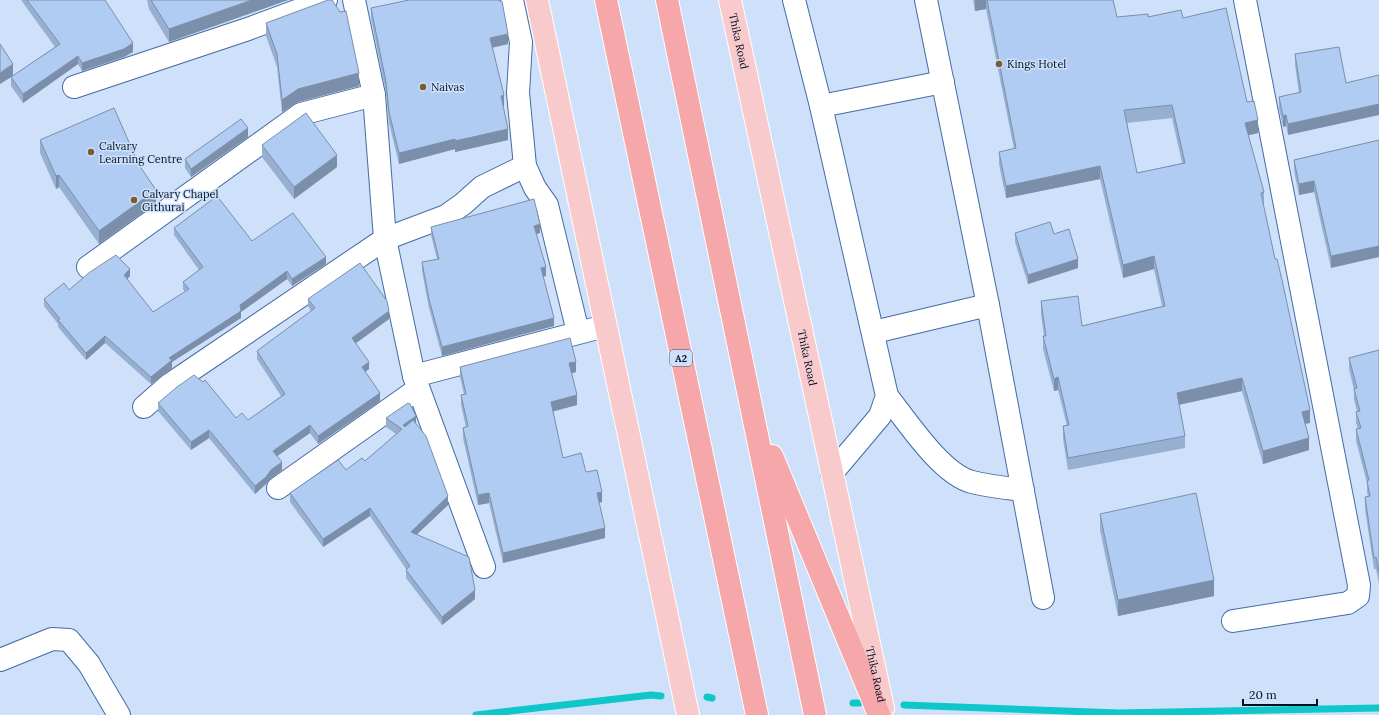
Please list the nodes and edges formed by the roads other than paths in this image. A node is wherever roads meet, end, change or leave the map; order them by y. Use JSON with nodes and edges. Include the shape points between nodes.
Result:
{"nodes":[{"id":1,"x":326,"y":0,"type":"edge"},
{"id":2,"x":354,"y":0,"type":"edge"},
{"id":3,"x":512,"y":0,"type":"edge"},
{"id":4,"x":537,"y":0,"type":"edge"},
{"id":5,"x":606,"y":0,"type":"edge"},
{"id":6,"x":667,"y":0,"type":"edge"},
{"id":7,"x":730,"y":0,"type":"edge"},
{"id":8,"x":794,"y":0,"type":"edge"},
{"id":9,"x":926,"y":0,"type":"edge"},
{"id":10,"x":1245,"y":0,"type":"edge"},
{"id":11,"x":943,"y":82,"type":"junction"},
{"id":12,"x":74,"y":87,"type":"dead end"},
{"id":13,"x":374,"y":95,"type":"junction"},
{"id":14,"x":821,"y":106,"type":"junction"},
{"id":15,"x":525,"y":166,"type":"junction"},
{"id":16,"x":385,"y":239,"type":"junction"},
{"id":17,"x":88,"y":267,"type":"dead end"},
{"id":18,"x":988,"y":305,"type":"junction"},
{"id":19,"x":605,"y":326,"type":"junction"},
{"id":20,"x":578,"y":332,"type":"junction"},
{"id":21,"x":874,"y":332,"type":"junction"},
{"id":22,"x":416,"y":382,"type":"junction"},
{"id":23,"x":887,"y":396,"type":"junction"},
{"id":24,"x":144,"y":407,"type":"dead end"},
{"id":25,"x":752,"y":408,"type":"junction"},
{"id":26,"x":832,"y":473,"type":"junction"},
{"id":27,"x":278,"y":488,"type":"dead end"},
{"id":28,"x":1023,"y":490,"type":"junction"},
{"id":29,"x":484,"y":567,"type":"dead end"},
{"id":30,"x":1043,"y":598,"type":"dead end"},
{"id":31,"x":1233,"y":621,"type":"dead end"},
{"id":32,"x":0,"y":660,"type":"edge"},
{"id":33,"x":119,"y":715,"type":"edge"},
{"id":34,"x":688,"y":715,"type":"edge"},
{"id":35,"x":757,"y":715,"type":"edge"},
{"id":36,"x":815,"y":715,"type":"edge"},
{"id":37,"x":879,"y":715,"type":"edge"},
{"id":38,"x":884,"y":715,"type":"edge"}],
"edges":[{"from":1,"to":12,"type":"street"},
{"from":2,"to":13,"type":"street"},
{"from":3,"to":15,"type":"street","via":[[520,42],[518,93]]},
{"from":4,"to":19,"type":"main road"},
{"from":5,"to":35,"type":"highway","number":"A2"},
{"from":6,"to":25,"type":"highway"},
{"from":7,"to":26,"type":"main road","name":"Thika Road"},
{"from":8,"to":14,"type":"street"},
{"from":9,"to":11,"type":"street"},
{"from":10,"to":31,"type":"street","via":[[1359,585],[1358,596],[1348,603]]},
{"from":11,"to":14,"type":"street"},
{"from":11,"to":18,"type":"street"},
{"from":13,"to":16,"type":"street"},
{"from":13,"to":17,"type":"street","via":[[301,114]]},
{"from":14,"to":21,"type":"street"},
{"from":15,"to":16,"type":"street","via":[[482,187],[446,216]]},
{"from":15,"to":20,"type":"street","via":[[535,188],[548,205]]},
{"from":16,"to":22,"type":"street"},
{"from":16,"to":24,"type":"street","via":[[169,385]]},
{"from":18,"to":21,"type":"street"},
{"from":18,"to":28,"type":"street"},
{"from":19,"to":20,"type":"street"},
{"from":19,"to":34,"type":"main road"},
{"from":20,"to":22,"type":"street"},
{"from":21,"to":23,"type":"street"},
{"from":22,"to":27,"type":"street"},
{"from":22,"to":29,"type":"street"},
{"from":23,"to":26,"type":"street","via":[[880,416]]},
{"from":23,"to":28,"type":"street","via":[[937,460],[952,472],[971,482]]},
{"from":25,"to":36,"type":"highway"},
{"from":25,"to":37,"type":"highway"},
{"from":26,"to":38,"type":"main road","name":"Thika Road"},
{"from":28,"to":30,"type":"street"},
{"from":32,"to":33,"type":"street","via":[[52,638],[69,640],[89,664]]}]}
